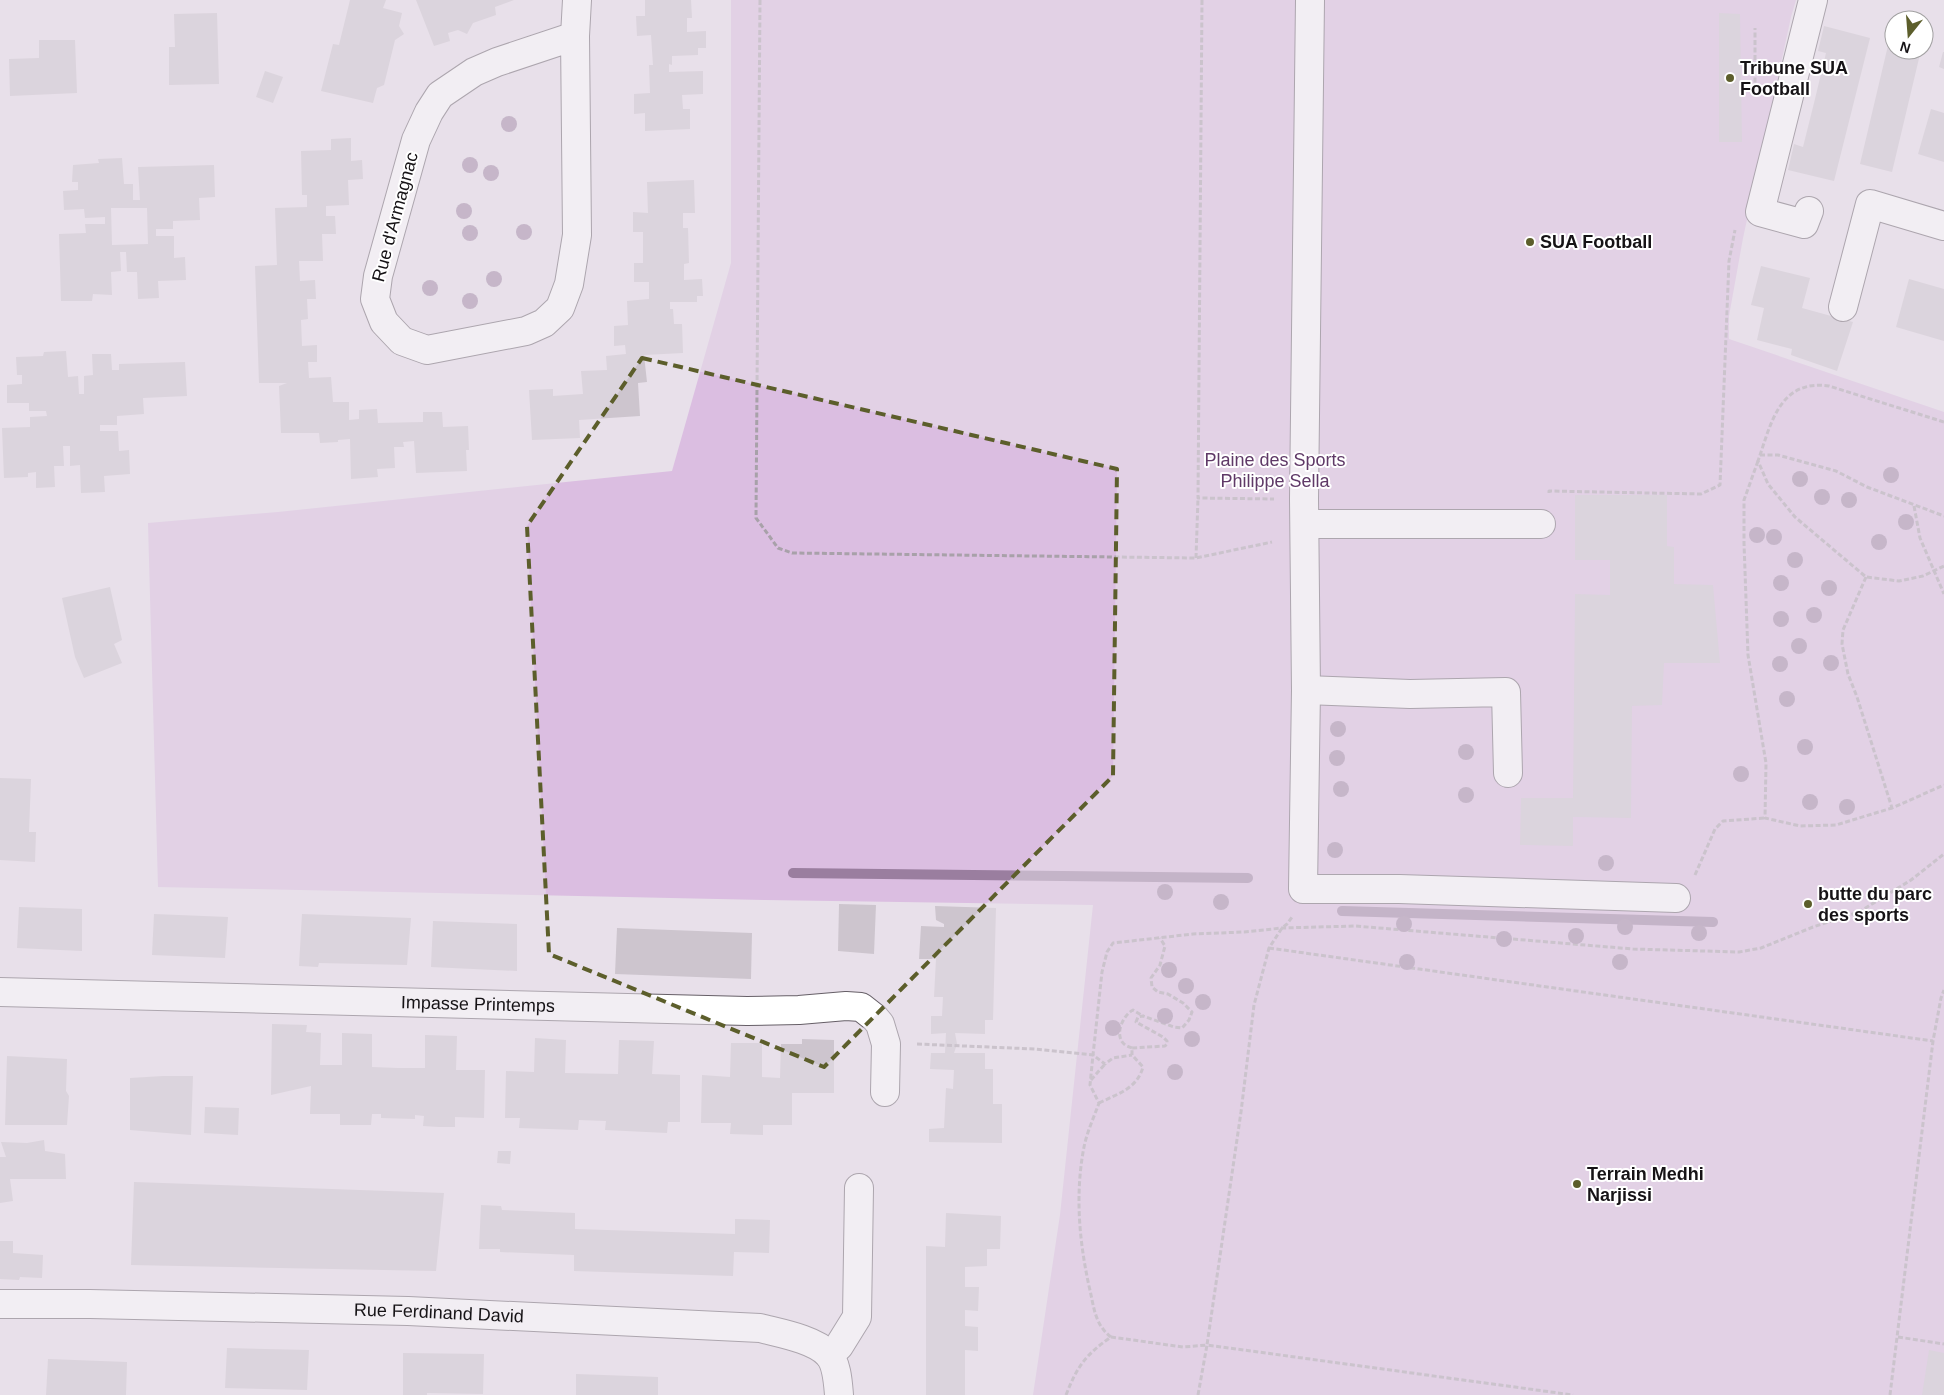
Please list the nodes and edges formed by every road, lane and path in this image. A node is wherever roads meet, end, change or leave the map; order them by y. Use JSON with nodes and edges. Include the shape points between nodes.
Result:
{"nodes":[{"id":1,"x":577,"y":0,"type":"edge"},
{"id":2,"x":760,"y":0,"type":"edge"},
{"id":3,"x":1202,"y":0,"type":"edge"},
{"id":4,"x":1310,"y":0,"type":"edge"},
{"id":5,"x":1813,"y":0,"type":"edge"},
{"id":6,"x":1756,"y":28,"type":"dead end"},
{"id":7,"x":575,"y":36,"type":"junction"},
{"id":8,"x":1755,"y":94,"type":"dead end"},
{"id":9,"x":1809,"y":211,"type":"dead end"},
{"id":10,"x":1736,"y":225,"type":"dead end"},
{"id":11,"x":1944,"y":226,"type":"edge"},
{"id":12,"x":1843,"y":307,"type":"dead end"},
{"id":13,"x":1944,"y":422,"type":"edge"},
{"id":14,"x":1760,"y":455,"type":"junction"},
{"id":15,"x":1758,"y":461,"type":"junction"},
{"id":16,"x":1198,"y":498,"type":"junction"},
{"id":17,"x":1914,"y":506,"type":"junction"},
{"id":18,"x":1944,"y":516,"type":"edge"},
{"id":19,"x":1304,"y":521,"type":"junction"},
{"id":20,"x":1541,"y":524,"type":"joint"},
{"id":21,"x":1196,"y":558,"type":"junction"},
{"id":22,"x":1944,"y":566,"type":"edge"},
{"id":23,"x":1934,"y":570,"type":"junction"},
{"id":24,"x":1866,"y":576,"type":"junction"},
{"id":25,"x":1944,"y":594,"type":"edge"},
{"id":26,"x":1306,"y":690,"type":"junction"},
{"id":27,"x":1508,"y":773,"type":"dead end"},
{"id":28,"x":1944,"y":785,"type":"edge"},
{"id":29,"x":1892,"y":808,"type":"junction"},
{"id":30,"x":1765,"y":818,"type":"junction"},
{"id":31,"x":1944,"y":854,"type":"edge"},
{"id":32,"x":1302,"y":889,"type":"junction"},
{"id":33,"x":1676,"y":898,"type":"joint"},
{"id":34,"x":1282,"y":928,"type":"junction"},
{"id":35,"x":1160,"y":938,"type":"junction"},
{"id":36,"x":1269,"y":948,"type":"junction"},
{"id":37,"x":1944,"y":990,"type":"edge"},
{"id":38,"x":0,"y":992,"type":"edge"},
{"id":39,"x":1143,"y":1016,"type":"junction"},
{"id":40,"x":1933,"y":1041,"type":"junction"},
{"id":41,"x":886,"y":1044,"type":"junction"},
{"id":42,"x":1132,"y":1048,"type":"junction"},
{"id":43,"x":1093,"y":1055,"type":"junction"},
{"id":44,"x":1132,"y":1055,"type":"junction"},
{"id":45,"x":1105,"y":1064,"type":"junction"},
{"id":46,"x":1091,"y":1080,"type":"junction"},
{"id":47,"x":885,"y":1092,"type":"dead end"},
{"id":48,"x":1098,"y":1103,"type":"junction"},
{"id":49,"x":860,"y":1188,"type":"dead end"},
{"id":50,"x":0,"y":1304,"type":"edge"},
{"id":51,"x":1111,"y":1338,"type":"junction"},
{"id":52,"x":1898,"y":1338,"type":"junction"},
{"id":53,"x":1944,"y":1344,"type":"edge"},
{"id":54,"x":1207,"y":1345,"type":"junction"},
{"id":55,"x":829,"y":1355,"type":"junction"},
{"id":56,"x":839,"y":1395,"type":"edge"},
{"id":57,"x":1066,"y":1395,"type":"edge"},
{"id":58,"x":1198,"y":1395,"type":"edge"},
{"id":59,"x":1573,"y":1395,"type":"edge"},
{"id":60,"x":1890,"y":1395,"type":"edge"}],
"edges":[{"from":1,"to":7,"type":"street","name":"Rue d'Armagnac"},
{"from":2,"to":21,"type":"path","via":[[756,518],[778,548],[792,553]]},
{"from":3,"to":16,"type":"path"},
{"from":4,"to":19,"type":"street"},
{"from":5,"to":9,"type":"street","via":[[1760,212],[1804,224]]},
{"from":6,"to":8,"type":"path"},
{"from":7,"to":7,"type":"street","name":"Rue d'Armagnac","via":[[577,234],[569,284],[560,308],[544,323],[526,331],[427,350],[402,341],[384,322],[375,299],[378,276],[416,140],[430,112],[440,95],[474,72]]},
{"from":10,"to":20,"type":"path","via":[[1729,261],[1720,485],[1701,494],[1550,491]]},
{"from":11,"to":12,"type":"street","via":[[1870,204]]},
{"from":13,"to":14,"type":"path","via":[[1816,384],[1789,396],[1779,408]]},
{"from":14,"to":15,"type":"path"},
{"from":14,"to":17,"type":"path","via":[[1778,455],[1836,471]]},
{"from":15,"to":24,"type":"path","via":[[1768,484],[1795,517]]},
{"from":15,"to":30,"type":"path","via":[[1744,500],[1744,543],[1748,655],[1766,763]]},
{"from":16,"to":19,"type":"path"},
{"from":16,"to":21,"type":"path"},
{"from":17,"to":18,"type":"path"},
{"from":17,"to":23,"type":"path","via":[[1920,538]]},
{"from":19,"to":20,"type":"street"},
{"from":19,"to":21,"type":"path","via":[[1265,543]]},
{"from":19,"to":26,"type":"street"},
{"from":22,"to":23,"type":"path"},
{"from":23,"to":24,"type":"path","via":[[1899,581]]},
{"from":23,"to":25,"type":"path"},
{"from":24,"to":29,"type":"path","via":[[1843,630],[1842,644],[1848,674]]},
{"from":26,"to":27,"type":"street","via":[[1410,694],[1506,692]]},
{"from":26,"to":32,"type":"street"},
{"from":28,"to":29,"type":"path"},
{"from":29,"to":30,"type":"path","via":[[1836,825],[1800,826]]},
{"from":30,"to":33,"type":"path","via":[[1723,821],[1714,830],[1693,879]]},
{"from":31,"to":34,"type":"path","via":[[1911,880],[1859,912],[1761,948],[1740,952],[1632,949],[1356,926]]},
{"from":32,"to":33,"type":"street"},
{"from":32,"to":34,"type":"path","via":[[1301,899]]},
{"from":34,"to":35,"type":"path"},
{"from":34,"to":36,"type":"path"},
{"from":35,"to":39,"type":"path","via":[[1165,946],[1160,965],[1151,978],[1152,986],[1184,1003],[1192,1012],[1182,1028]]},
{"from":35,"to":43,"type":"path","via":[[1113,943],[1107,952]]},
{"from":36,"to":40,"type":"path"},
{"from":36,"to":54,"type":"path","via":[[1254,1005]]},
{"from":37,"to":40,"type":"path"},
{"from":38,"to":41,"type":"street","name":"Impasse Printemps","via":[[747,1011],[846,1006],[862,1008],[875,1018]]},
{"from":39,"to":42,"type":"path","via":[[1133,1010],[1123,1018],[1121,1038]]},
{"from":39,"to":42,"type":"path","via":[[1136,1022],[1164,1037],[1167,1044]]},
{"from":40,"to":52,"type":"path"},
{"from":41,"to":43,"type":"path","via":[[1026,1048]]},
{"from":41,"to":47,"type":"street","name":"Impasse Printemps"},
{"from":42,"to":44,"type":"path"},
{"from":43,"to":45,"type":"path"},
{"from":43,"to":46,"type":"path"},
{"from":44,"to":45,"type":"path","via":[[1113,1058]]},
{"from":44,"to":48,"type":"path","via":[[1143,1067],[1141,1075],[1130,1089]]},
{"from":45,"to":46,"type":"path"},
{"from":46,"to":48,"type":"path"},
{"from":48,"to":51,"type":"path","via":[[1084,1145],[1079,1226],[1096,1318]]},
{"from":49,"to":55,"type":"street","via":[[857,1317],[839,1346]]},
{"from":50,"to":55,"type":"street","name":"Rue Ferdinand David","via":[[408,1311],[760,1328],[806,1341]]},
{"from":51,"to":54,"type":"path","via":[[1183,1347]]},
{"from":51,"to":57,"type":"path","via":[[1084,1360]]},
{"from":52,"to":53,"type":"path"},
{"from":52,"to":60,"type":"path"},
{"from":54,"to":58,"type":"path"},
{"from":54,"to":59,"type":"path"},
{"from":55,"to":56,"type":"street","via":[[838,1378]]}]}
